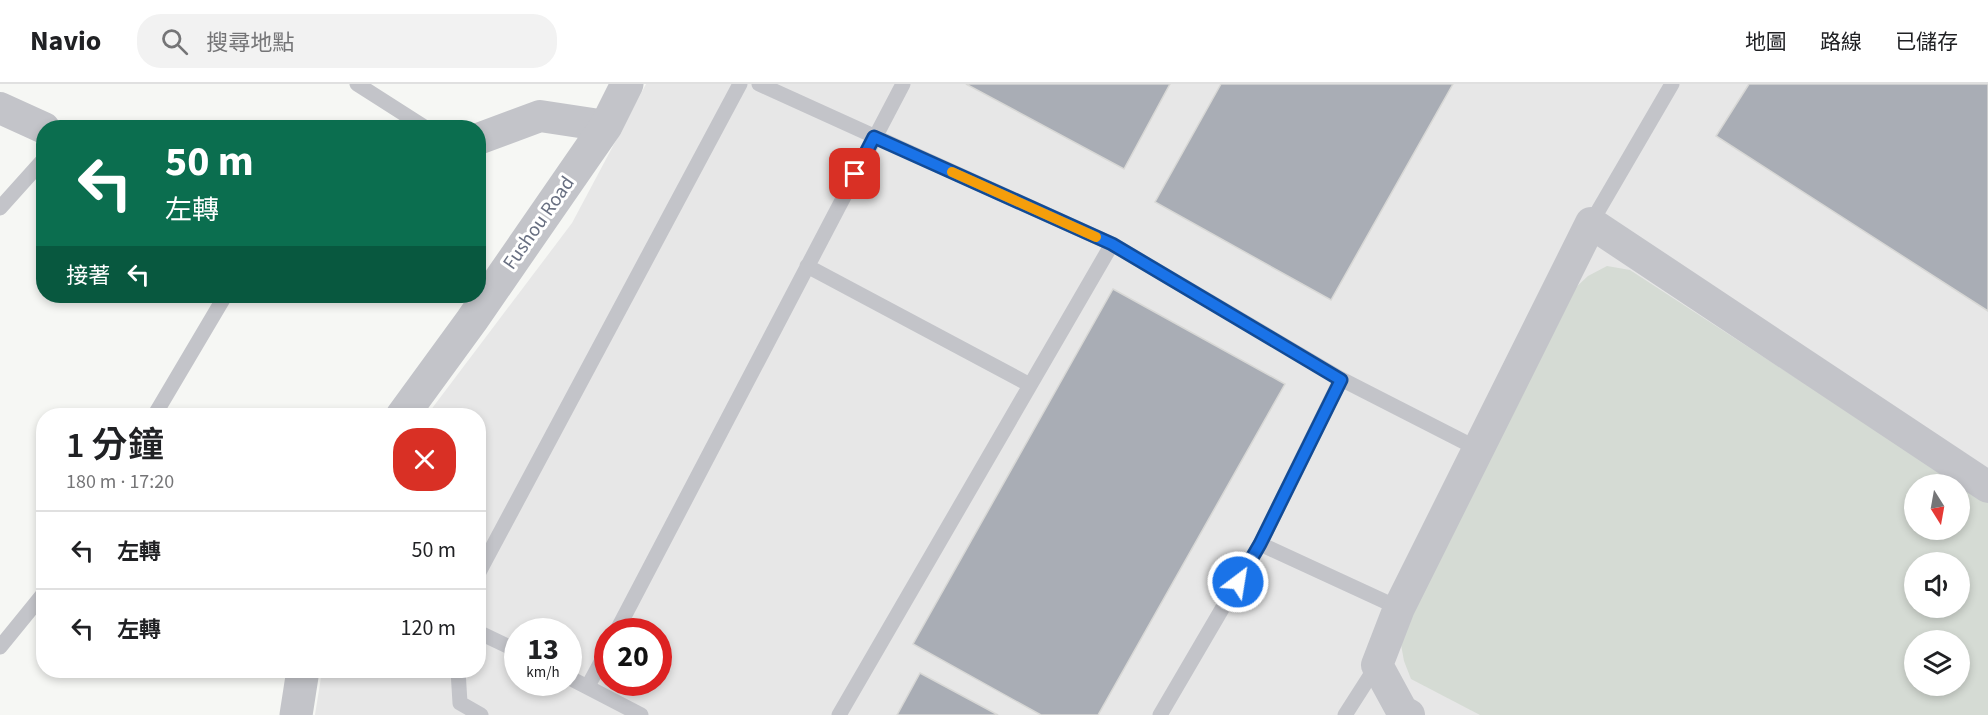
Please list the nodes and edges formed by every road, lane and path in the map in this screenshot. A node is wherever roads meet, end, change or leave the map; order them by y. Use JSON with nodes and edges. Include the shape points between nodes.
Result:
{"nodes":[{"id":1,"x":357,"y":84,"type":"edge"},
{"id":2,"x":627,"y":84,"type":"edge"},
{"id":3,"x":740,"y":84,"type":"edge"},
{"id":4,"x":759,"y":84,"type":"edge"},
{"id":5,"x":903,"y":84,"type":"edge"},
{"id":6,"x":1672,"y":84,"type":"edge"},
{"id":7,"x":0,"y":108,"type":"edge"},
{"id":8,"x":413,"y":120,"type":"edge"},
{"id":9,"x":36,"y":124,"type":"edge"},
{"id":10,"x":606,"y":126,"type":"junction"},
{"id":11,"x":486,"y":136,"type":"edge"},
{"id":12,"x":874,"y":137,"type":"junction"},
{"id":13,"x":36,"y":168,"type":"edge"},
{"id":14,"x":0,"y":208,"type":"edge"},
{"id":15,"x":1591,"y":223,"type":"junction"},
{"id":16,"x":1112,"y":244,"type":"junction"},
{"id":17,"x":807,"y":266,"type":"junction"},
{"id":18,"x":486,"y":300,"type":"edge"},
{"id":19,"x":221,"y":303,"type":"edge"},
{"id":20,"x":484,"y":303,"type":"edge"},
{"id":21,"x":1341,"y":380,"type":"junction"},
{"id":22,"x":1030,"y":385,"type":"junction"},
{"id":23,"x":159,"y":408,"type":"edge"},
{"id":24,"x":408,"y":408,"type":"edge"},
{"id":25,"x":1478,"y":449,"type":"junction"},
{"id":26,"x":1988,"y":487,"type":"edge"},
{"id":27,"x":1260,"y":544,"type":"junction"},
{"id":28,"x":486,"y":559,"type":"edge"},
{"id":29,"x":36,"y":603,"type":"edge"},
{"id":30,"x":1399,"y":608,"type":"junction"},
{"id":31,"x":623,"y":618,"type":"edge"},
{"id":32,"x":486,"y":636,"type":"edge"},
{"id":33,"x":504,"y":644,"type":"edge"},
{"id":34,"x":0,"y":647,"type":"edge"},
{"id":35,"x":1377,"y":665,"type":"junction"},
{"id":36,"x":594,"y":675,"type":"edge"},
{"id":37,"x":302,"y":678,"type":"edge"},
{"id":38,"x":458,"y":678,"type":"edge"},
{"id":39,"x":582,"y":683,"type":"edge"},
{"id":40,"x":588,"y":686,"type":"junction"},
{"id":41,"x":296,"y":715,"type":"edge"},
{"id":42,"x":481,"y":715,"type":"edge"},
{"id":43,"x":641,"y":715,"type":"edge"},
{"id":44,"x":838,"y":715,"type":"edge"},
{"id":45,"x":1160,"y":715,"type":"edge"},
{"id":46,"x":1345,"y":715,"type":"edge"},
{"id":47,"x":1409,"y":715,"type":"edge"}],
"edges":[{"from":1,"to":8,"type":"lane"},
{"from":2,"to":10,"type":"street","name":"Fushou Road"},
{"from":3,"to":28,"type":"lane"},
{"from":4,"to":12,"type":"lane"},
{"from":5,"to":12,"type":"lane"},
{"from":6,"to":15,"type":"lane"},
{"from":7,"to":9,"type":"street"},
{"from":10,"to":11,"type":"street","via":[[540,116]]},
{"from":10,"to":18,"type":"street","name":"Fushou Road"},
{"from":12,"to":16,"type":"lane"},
{"from":12,"to":17,"type":"lane"},
{"from":13,"to":14,"type":"lane"},
{"from":15,"to":25,"type":"street"},
{"from":15,"to":26,"type":"street"},
{"from":16,"to":21,"type":"lane"},
{"from":16,"to":22,"type":"lane"},
{"from":17,"to":22,"type":"lane"},
{"from":17,"to":31,"type":"lane"},
{"from":19,"to":23,"type":"lane"},
{"from":20,"to":24,"type":"street","name":"Fushou Road"},
{"from":21,"to":25,"type":"lane"},
{"from":21,"to":27,"type":"lane"},
{"from":22,"to":44,"type":"lane"},
{"from":25,"to":30,"type":"street"},
{"from":27,"to":30,"type":"lane"},
{"from":27,"to":45,"type":"lane"},
{"from":29,"to":34,"type":"lane"},
{"from":30,"to":35,"type":"street"},
{"from":32,"to":33,"type":"lane"},
{"from":35,"to":46,"type":"lane"},
{"from":35,"to":47,"type":"street","via":[[1402,711]]},
{"from":36,"to":40,"type":"lane"},
{"from":37,"to":41,"type":"street"},
{"from":38,"to":42,"type":"lane","via":[[460,703]]},
{"from":39,"to":40,"type":"lane"},
{"from":40,"to":43,"type":"lane"}]}
